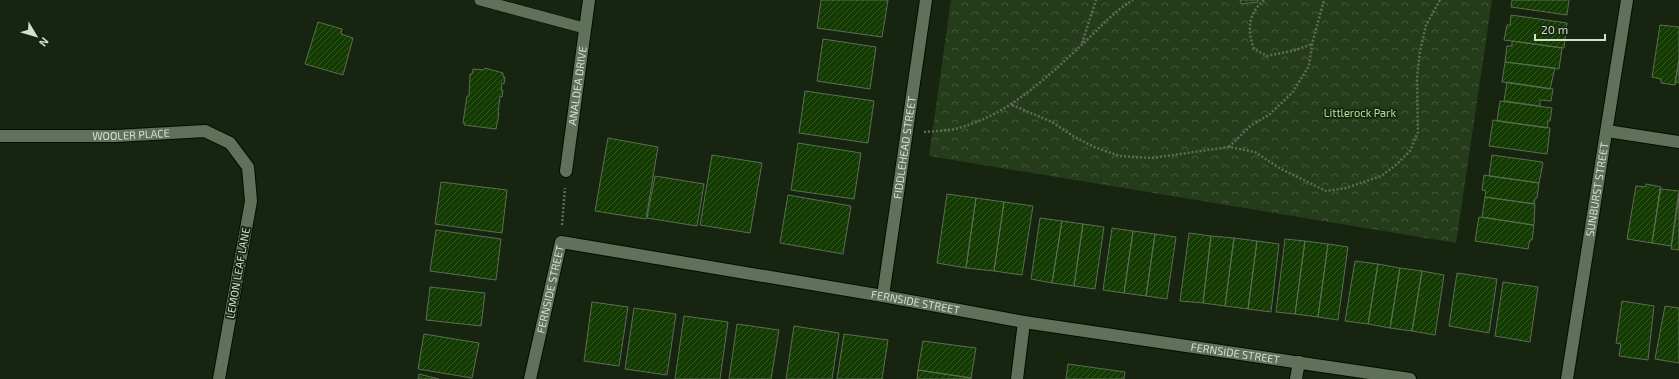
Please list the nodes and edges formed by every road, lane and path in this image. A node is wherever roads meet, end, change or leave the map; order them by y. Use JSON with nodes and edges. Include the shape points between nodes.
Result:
{"nodes":[{"id":1,"x":480,"y":0,"type":"edge"},
{"id":2,"x":589,"y":0,"type":"edge"},
{"id":3,"x":926,"y":0,"type":"edge"},
{"id":4,"x":1096,"y":0,"type":"edge"},
{"id":5,"x":1133,"y":0,"type":"edge"},
{"id":6,"x":1264,"y":0,"type":"edge"},
{"id":7,"x":1324,"y":0,"type":"edge"},
{"id":8,"x":1440,"y":0,"type":"edge"},
{"id":9,"x":1627,"y":0,"type":"edge"},
{"id":10,"x":584,"y":28,"type":"junction"},
{"id":11,"x":1312,"y":44,"type":"junction"},
{"id":12,"x":1081,"y":45,"type":"junction"},
{"id":13,"x":1012,"y":105,"type":"junction"},
{"id":14,"x":1607,"y":131,"type":"junction"},
{"id":15,"x":906,"y":133,"type":"junction"},
{"id":16,"x":0,"y":136,"type":"edge"},
{"id":17,"x":1679,"y":142,"type":"edge"},
{"id":18,"x":1229,"y":147,"type":"junction"},
{"id":19,"x":248,"y":167,"type":"joint"},
{"id":20,"x":566,"y":171,"type":"joint"},
{"id":21,"x":561,"y":242,"type":"junction"},
{"id":22,"x":883,"y":296,"type":"junction"},
{"id":23,"x":1024,"y":322,"type":"junction"},
{"id":24,"x":1299,"y":362,"type":"junction"},
{"id":25,"x":220,"y":379,"type":"edge"},
{"id":26,"x":530,"y":379,"type":"edge"},
{"id":27,"x":1017,"y":379,"type":"edge"},
{"id":28,"x":1296,"y":379,"type":"edge"},
{"id":29,"x":1410,"y":379,"type":"edge"},
{"id":30,"x":1567,"y":379,"type":"edge"}],
"edges":[{"from":1,"to":10,"type":"lane"},
{"from":2,"to":10,"type":"street","name":"ANALDEA DRIVE"},
{"from":3,"to":15,"type":"street","name":"FIDDLEHEAD STREET"},
{"from":4,"to":12,"type":"path"},
{"from":5,"to":12,"type":"path","via":[[1118,9]]},
{"from":6,"to":11,"type":"path","via":[[1255,8],[1250,23],[1254,49],[1267,56]]},
{"from":7,"to":11,"type":"path"},
{"from":8,"to":18,"type":"path","via":[[1426,25],[1420,51],[1418,132],[1410,151],[1381,176],[1346,188],[1326,191],[1281,169],[1255,152]]},
{"from":9,"to":14,"type":"street","name":"SUNBURST STREET"},
{"from":10,"to":20,"type":"street","name":"ANALDEA DRIVE"},
{"from":11,"to":18,"type":"path","via":[[1309,66],[1292,93],[1270,114],[1249,127]]},
{"from":12,"to":13,"type":"path"},
{"from":13,"to":15,"type":"path","via":[[987,118],[954,129]]},
{"from":13,"to":18,"type":"path","via":[[1052,122],[1094,147],[1120,156],[1152,158]]},
{"from":14,"to":17,"type":"street"},
{"from":14,"to":30,"type":"street","name":"SUNBURST STREET"},
{"from":15,"to":22,"type":"street","name":"FIDDLEHEAD STREET"},
{"from":16,"to":19,"type":"street","name":"WOOLER PLACE","via":[[116,136],[205,131],[230,143]]},
{"from":19,"to":25,"type":"street","name":"LEMON LEAF LANE","via":[[251,201]]},
{"from":20,"to":21,"type":"path"},
{"from":21,"to":22,"type":"street","name":"FERNSIDE STREET"},
{"from":21,"to":26,"type":"street","name":"FERNSIDE STREET"},
{"from":22,"to":23,"type":"street","name":"FERNSIDE STREET"},
{"from":23,"to":24,"type":"street","name":"FERNSIDE STREET"},
{"from":23,"to":27,"type":"street"},
{"from":24,"to":28,"type":"street"},
{"from":24,"to":29,"type":"street","name":"FERNSIDE STREET"}]}
